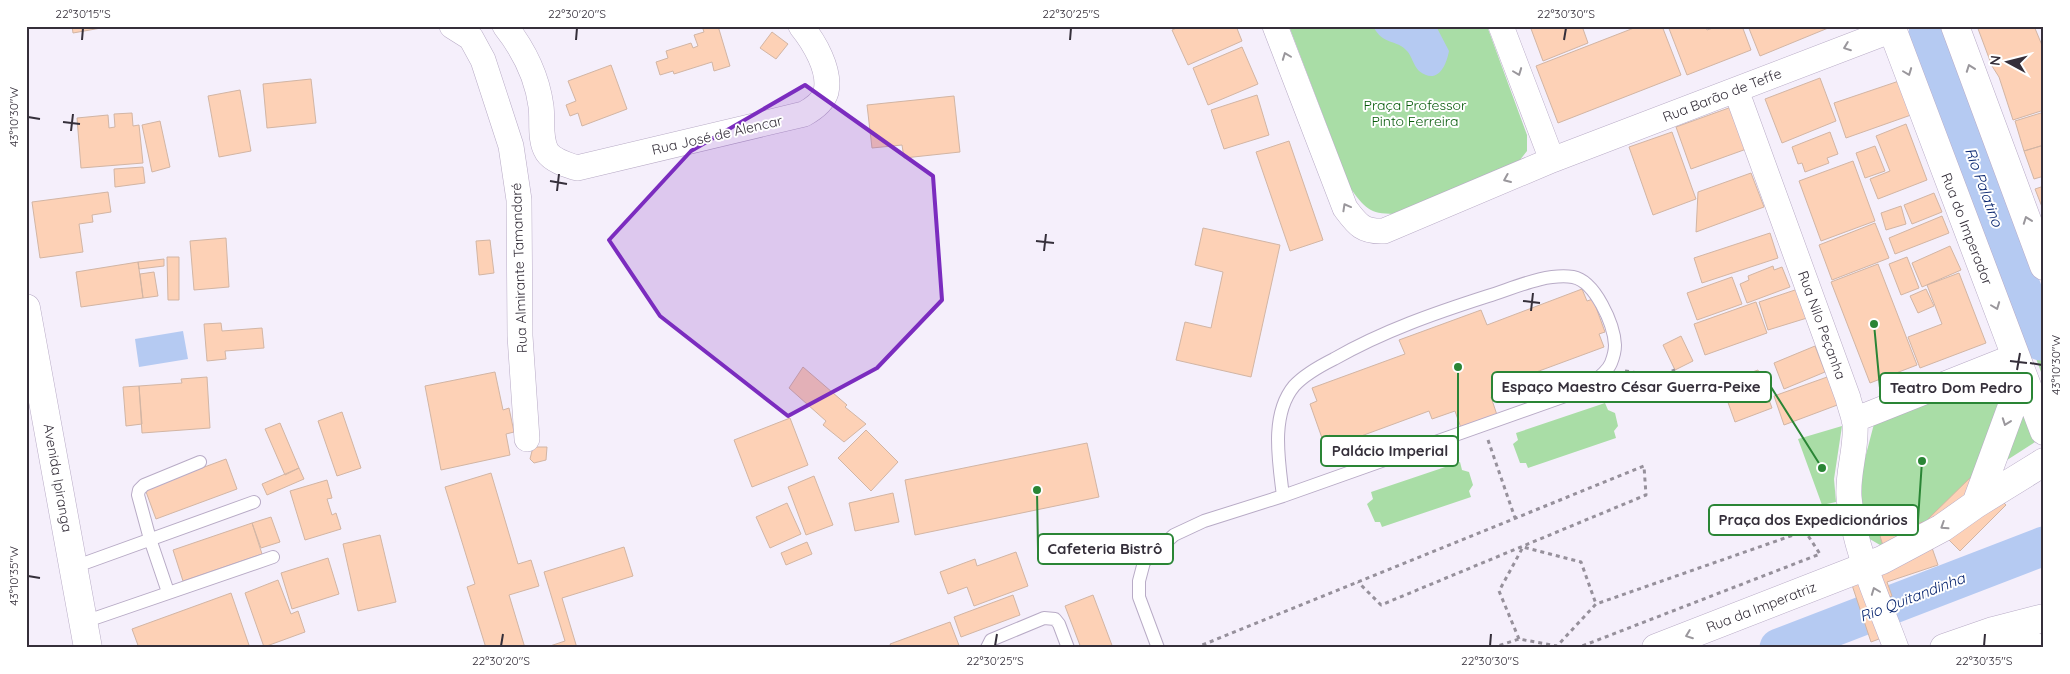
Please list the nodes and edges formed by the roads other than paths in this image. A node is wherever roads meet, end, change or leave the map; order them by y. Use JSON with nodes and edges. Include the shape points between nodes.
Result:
{"nodes":[{"id":1,"x":452,"y":26,"type":"edge"},
{"id":2,"x":505,"y":26,"type":"edge"},
{"id":3,"x":801,"y":26,"type":"edge"},
{"id":4,"x":1275,"y":26,"type":"edge"},
{"id":5,"x":1501,"y":26,"type":"edge"},
{"id":6,"x":1955,"y":26,"type":"edge"},
{"id":7,"x":1891,"y":28,"type":"edge"},
{"id":8,"x":1736,"y":90,"type":"junction"},
{"id":9,"x":542,"y":136,"type":"junction"},
{"id":10,"x":511,"y":146,"type":"junction"},
{"id":11,"x":1552,"y":160,"type":"junction"},
{"id":12,"x":2044,"y":266,"type":"edge"},
{"id":13,"x":26,"y":308,"type":"edge"},
{"id":14,"x":2019,"y":366,"type":"junction"},
{"id":15,"x":1854,"y":420,"type":"junction"},
{"id":16,"x":2044,"y":431,"type":"edge"},
{"id":17,"x":527,"y":439,"type":"dead end"},
{"id":18,"x":200,"y":462,"type":"dead end"},
{"id":19,"x":2044,"y":462,"type":"edge"},
{"id":20,"x":1283,"y":496,"type":"junction"},
{"id":21,"x":254,"y":502,"type":"dead end"},
{"id":22,"x":1976,"y":504,"type":"junction"},
{"id":23,"x":150,"y":539,"type":"junction"},
{"id":24,"x":274,"y":557,"type":"dead end"},
{"id":25,"x":74,"y":567,"type":"junction"},
{"id":26,"x":1866,"y":567,"type":"junction"},
{"id":27,"x":168,"y":592,"type":"junction"},
{"id":28,"x":2044,"y":618,"type":"edge"},
{"id":29,"x":1993,"y":631,"type":"junction"},
{"id":30,"x":86,"y":635,"type":"edge"},
{"id":31,"x":987,"y":648,"type":"edge"},
{"id":32,"x":1068,"y":648,"type":"edge"},
{"id":33,"x":1158,"y":648,"type":"edge"},
{"id":34,"x":1656,"y":648,"type":"edge"},
{"id":35,"x":1896,"y":648,"type":"edge"},
{"id":36,"x":1944,"y":648,"type":"edge"},
{"id":37,"x":2038,"y":648,"type":"edge"}],
"edges":[{"from":1,"to":10,"type":"street","name":"Rua Almirante Tamandaré","via":[[471,38],[483,60]]},
{"from":2,"to":9,"type":"street","name":"Rua José de Alencar","via":[[521,46],[537,85]]},
{"from":3,"to":9,"type":"street","name":"Rua José de Alencar","via":[[826,75],[826,92],[817,106],[804,114],[577,168],[563,164],[547,152]]},
{"from":11,"to":4,"type":"street","one_way":true,"via":[[1384,231],[1363,228],[1345,208]]},
{"from":5,"to":11,"type":"street","one_way":true},
{"from":12,"to":6,"type":"main road","one_way":true},
{"from":7,"to":8,"type":"street","name":"Rua Barão de Teffe","one_way":true},
{"from":7,"to":14,"type":"main road","name":"Rua do Imperador","one_way":true},
{"from":8,"to":11,"type":"street","name":"Rua Barão de Teffe"},
{"from":8,"to":15,"type":"street","name":"Rua Nilo Peçanha"},
{"from":9,"to":10,"type":"street"},
{"from":10,"to":17,"type":"street","name":"Rua Almirante Tamandaré","via":[[519,200],[520,336]]},
{"from":13,"to":25,"type":"main road","name":"Avenida Ipiranga"},
{"from":14,"to":15,"type":"street"},
{"from":14,"to":16,"type":"main road","name":"Rua do Imperador"},
{"from":14,"to":22,"type":"main road","one_way":true},
{"from":15,"to":26,"type":"street","name":"Rua Nilo Peçanha","via":[[1849,497],[1853,525]]},
{"from":18,"to":23,"type":"lane","via":[[139,490]]},
{"from":19,"to":22,"type":"main road","name":"Rua da Imperatriz"},
{"from":20,"to":20,"type":"lane","via":[[1277,442],[1285,402],[1294,386],[1310,372],[1356,347],[1426,316],[1530,283],[1559,277],[1574,278],[1586,284],[1597,297],[1609,320],[1615,345],[1610,366],[1585,389]]},
{"from":20,"to":33,"type":"lane","via":[[1174,535],[1144,562],[1139,597]]},
{"from":21,"to":23,"type":"lane"},
{"from":22,"to":26,"type":"main road","name":"Rua da Imperatriz","one_way":true,"via":[[1942,528]]},
{"from":23,"to":25,"type":"lane"},
{"from":23,"to":27,"type":"lane"},
{"from":24,"to":27,"type":"lane"},
{"from":25,"to":30,"type":"main road","name":"Avenida Ipiranga"},
{"from":26,"to":34,"type":"main road","name":"Rua da Imperatriz","one_way":true},
{"from":35,"to":26,"type":"street","name":"Rua Nilo Peçanha","one_way":true},
{"from":27,"to":30,"type":"lane"},
{"from":28,"to":29,"type":"main road"},
{"from":29,"to":36,"type":"main road"},
{"from":29,"to":37,"type":"main road"},
{"from":31,"to":32,"type":"lane","via":[[992,640],[1044,618],[1054,618]]}]}
